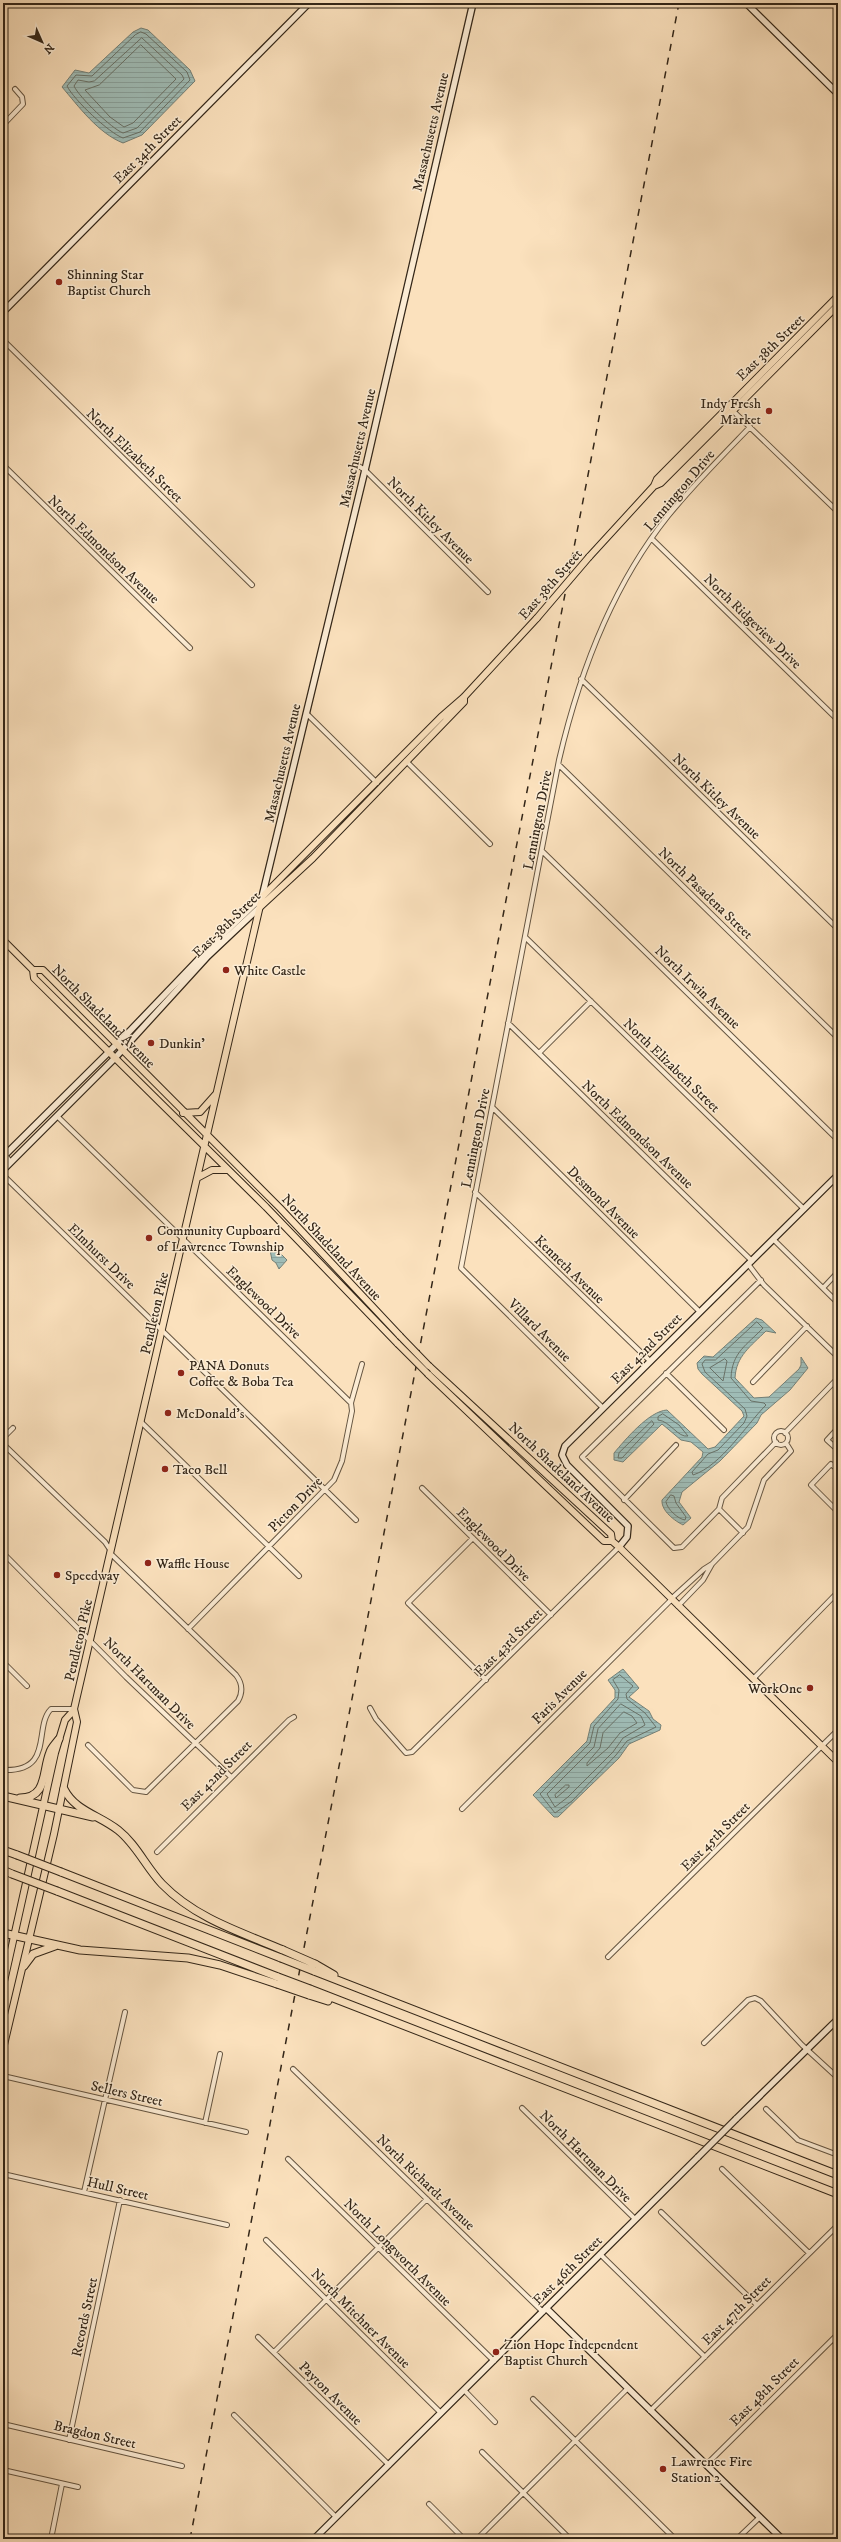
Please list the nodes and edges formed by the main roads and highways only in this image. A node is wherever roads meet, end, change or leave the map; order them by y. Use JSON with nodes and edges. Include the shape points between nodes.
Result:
{"nodes":[{"id":1,"x":309,"y":3,"type":"edge"},
{"id":2,"x":473,"y":3,"type":"edge"},
{"id":3,"x":746,"y":3,"type":"edge"},
{"id":4,"x":838,"y":94,"type":"edge"},
{"id":5,"x":838,"y":296,"type":"edge"},
{"id":6,"x":838,"y":305,"type":"edge"},
{"id":7,"x":3,"y":312,"type":"edge"},
{"id":8,"x":654,"y":486,"type":"junction"},
{"id":9,"x":464,"y":697,"type":"junction"},
{"id":10,"x":262,"y":897,"type":"junction"},
{"id":11,"x":260,"y":907,"type":"junction"},
{"id":12,"x":3,"y":940,"type":"edge"},
{"id":13,"x":33,"y":970,"type":"junction"},
{"id":14,"x":116,"y":1044,"type":"junction"},
{"id":15,"x":122,"y":1050,"type":"junction"},
{"id":16,"x":109,"y":1051,"type":"junction"},
{"id":17,"x":115,"y":1058,"type":"junction"},
{"id":18,"x":217,"y":1092,"type":"junction"},
{"id":19,"x":183,"y":1113,"type":"junction"},
{"id":20,"x":207,"y":1136,"type":"junction"},
{"id":21,"x":205,"y":1146,"type":"junction"},
{"id":22,"x":4,"y":1155,"type":"edge"},
{"id":23,"x":3,"y":1170,"type":"edge"},
{"id":24,"x":228,"y":1170,"type":"junction"},
{"id":25,"x":838,"y":1175,"type":"edge"},
{"id":26,"x":197,"y":1178,"type":"junction"},
{"id":27,"x":612,"y":1541,"type":"junction"},
{"id":28,"x":619,"y":1547,"type":"junction"},
{"id":29,"x":74,"y":1710,"type":"junction"},
{"id":30,"x":59,"y":1739,"type":"junction"},
{"id":31,"x":838,"y":1762,"type":"edge"},
{"id":32,"x":64,"y":1788,"type":"junction"},
{"id":33,"x":3,"y":1796,"type":"edge"},
{"id":34,"x":12,"y":1798,"type":"junction"},
{"id":35,"x":44,"y":1805,"type":"junction"},
{"id":36,"x":59,"y":1810,"type":"junction"},
{"id":37,"x":99,"y":1818,"type":"junction"},
{"id":38,"x":3,"y":1850,"type":"edge"},
{"id":39,"x":3,"y":1870,"type":"edge"},
{"id":40,"x":3,"y":1933,"type":"edge"},
{"id":41,"x":13,"y":1935,"type":"junction"},
{"id":42,"x":30,"y":1939,"type":"junction"},
{"id":43,"x":57,"y":1946,"type":"junction"},
{"id":44,"x":3,"y":1948,"type":"edge"},
{"id":45,"x":8,"y":1959,"type":"junction"},
{"id":46,"x":24,"y":1966,"type":"junction"},
{"id":47,"x":314,"y":1967,"type":"junction"},
{"id":48,"x":278,"y":1981,"type":"junction"},
{"id":49,"x":3,"y":1986,"type":"edge"},
{"id":50,"x":838,"y":2019,"type":"edge"},
{"id":51,"x":3,"y":2049,"type":"edge"},
{"id":52,"x":838,"y":2175,"type":"edge"},
{"id":53,"x":838,"y":2194,"type":"edge"},
{"id":54,"x":544,"y":2310,"type":"junction"},
{"id":55,"x":314,"y":2539,"type":"edge"},
{"id":56,"x":782,"y":2539,"type":"edge"}],
"edges":[{"from":1,"to":7,"type":"main road","name":"East 34th Street"},
{"from":2,"to":10,"type":"main road","name":"Massachusetts Avenue","via":[[365,470]]},
{"from":3,"to":4,"type":"main road"},
{"from":5,"to":8,"type":"main road","name":"East 38th Street","via":[[727,406],[657,479]]},
{"from":6,"to":8,"type":"main road","name":"East 38th Street","via":[[661,483]]},
{"from":8,"to":9,"type":"main road","name":"East 38th Street","bridge":true},
{"from":9,"to":10,"type":"main road","name":"East 38th Street"},
{"from":9,"to":11,"type":"main road","name":"East 38th Street","via":[[464,702],[313,858]]},
{"from":10,"to":11,"type":"main road","name":"Pendleton Pike"},
{"from":10,"to":14,"type":"main road","name":"East 38th Street"},
{"from":11,"to":15,"type":"main road","name":"East 38th Street","via":[[208,956]]},
{"from":11,"to":18,"type":"main road","name":"Pendleton Pike"},
{"from":12,"to":13,"type":"main road","name":"North Shadeland Avenue"},
{"from":13,"to":14,"type":"main road","name":"North Shadeland Avenue","via":[[43,970]]},
{"from":13,"to":16,"type":"main road","name":"North Shadeland Avenue","via":[[34,978]]},
{"from":14,"to":15,"type":"main road","name":"North Shadeland Avenue"},
{"from":14,"to":16,"type":"main road","name":"East 38th Street"},
{"from":15,"to":17,"type":"main road","name":"East 38th Street"},
{"from":15,"to":19,"type":"main road","name":"North Shadeland Avenue"},
{"from":16,"to":17,"type":"main road","name":"North Shadeland Avenue"},
{"from":16,"to":22,"type":"main road","name":"East 38th Street"},
{"from":17,"to":21,"type":"main road","name":"North Shadeland Avenue"},
{"from":17,"to":23,"type":"main road","name":"East 38th Street"},
{"from":18,"to":19,"type":"main road","via":[[202,1111]]},
{"from":18,"to":20,"type":"main road","name":"Pendleton Pike"},
{"from":19,"to":20,"type":"main road","name":"North Shadeland Avenue"},
{"from":20,"to":21,"type":"main road","name":"Pendleton Pike"},
{"from":20,"to":27,"type":"main road","name":"North Shadeland Avenue","bridge":true,"via":[[284,1212],[400,1336],[611,1534]]},
{"from":21,"to":24,"type":"main road","name":"North Shadeland Avenue"},
{"from":21,"to":26,"type":"main road","name":"Pendleton Pike"},
{"from":24,"to":26,"type":"main road","via":[[212,1170]]},
{"from":24,"to":27,"type":"main road","name":"North Shadeland Avenue","bridge":true,"via":[[428,1374],[604,1541]]},
{"from":25,"to":28,"type":"main road","name":"East 42nd Street","via":[[567,1443],[562,1455],[567,1466],[628,1526],[627,1537]]},
{"from":26,"to":29,"type":"main road","name":"Pendleton Pike"},
{"from":27,"to":28,"type":"main road","name":"North Shadeland Avenue"},
{"from":28,"to":31,"type":"main road","name":"North Shadeland Avenue"},
{"from":29,"to":30,"type":"main road","name":"Pendleton Pike","via":[[65,1720]]},
{"from":29,"to":32,"type":"main road","name":"Pendleton Pike","via":[[77,1722]]},
{"from":30,"to":34,"type":"highway","via":[[50,1751],[38,1792],[26,1798]]},
{"from":30,"to":35,"type":"main road","name":"Pendleton Pike"},
{"from":32,"to":36,"type":"main road","name":"Pendleton Pike"},
{"from":32,"to":37,"type":"highway","via":[[68,1798],[76,1805]]},
{"from":33,"to":34,"type":"highway"},
{"from":34,"to":35,"type":"highway"},
{"from":35,"to":36,"type":"highway"},
{"from":35,"to":41,"type":"main road","name":"Pendleton Pike"},
{"from":36,"to":37,"type":"highway"},
{"from":36,"to":42,"type":"main road","name":"Pendleton Pike"},
{"from":37,"to":47,"type":"highway","bridge":true,"via":[[125,1836],[158,1879],[186,1905],[205,1917],[283,1950]]},
{"from":38,"to":47,"type":"highway","bridge":true,"via":[[282,1958]]},
{"from":39,"to":48,"type":"highway","bridge":true},
{"from":40,"to":41,"type":"highway"},
{"from":41,"to":42,"type":"highway"},
{"from":41,"to":45,"type":"main road","name":"Pendleton Pike"},
{"from":42,"to":43,"type":"highway"},
{"from":42,"to":46,"type":"main road","name":"Pendleton Pike"},
{"from":43,"to":46,"type":"highway","via":[[33,1954]]},
{"from":43,"to":48,"type":"highway","via":[[188,1958]]},
{"from":44,"to":45,"type":"highway"},
{"from":45,"to":49,"type":"main road","name":"Pendleton Pike"},
{"from":46,"to":51,"type":"main road","name":"Pendleton Pike"},
{"from":47,"to":52,"type":"highway","via":[[350,1984]]},
{"from":48,"to":53,"type":"highway","bridge":true,"via":[[380,2017]]},
{"from":50,"to":54,"type":"main road","name":"East 46th Street","bridge":true},
{"from":54,"to":55,"type":"main road","name":"East 46th Street"},
{"from":54,"to":56,"type":"main road","name":"North Richardt Avenue","via":[[628,2388]]}]}
